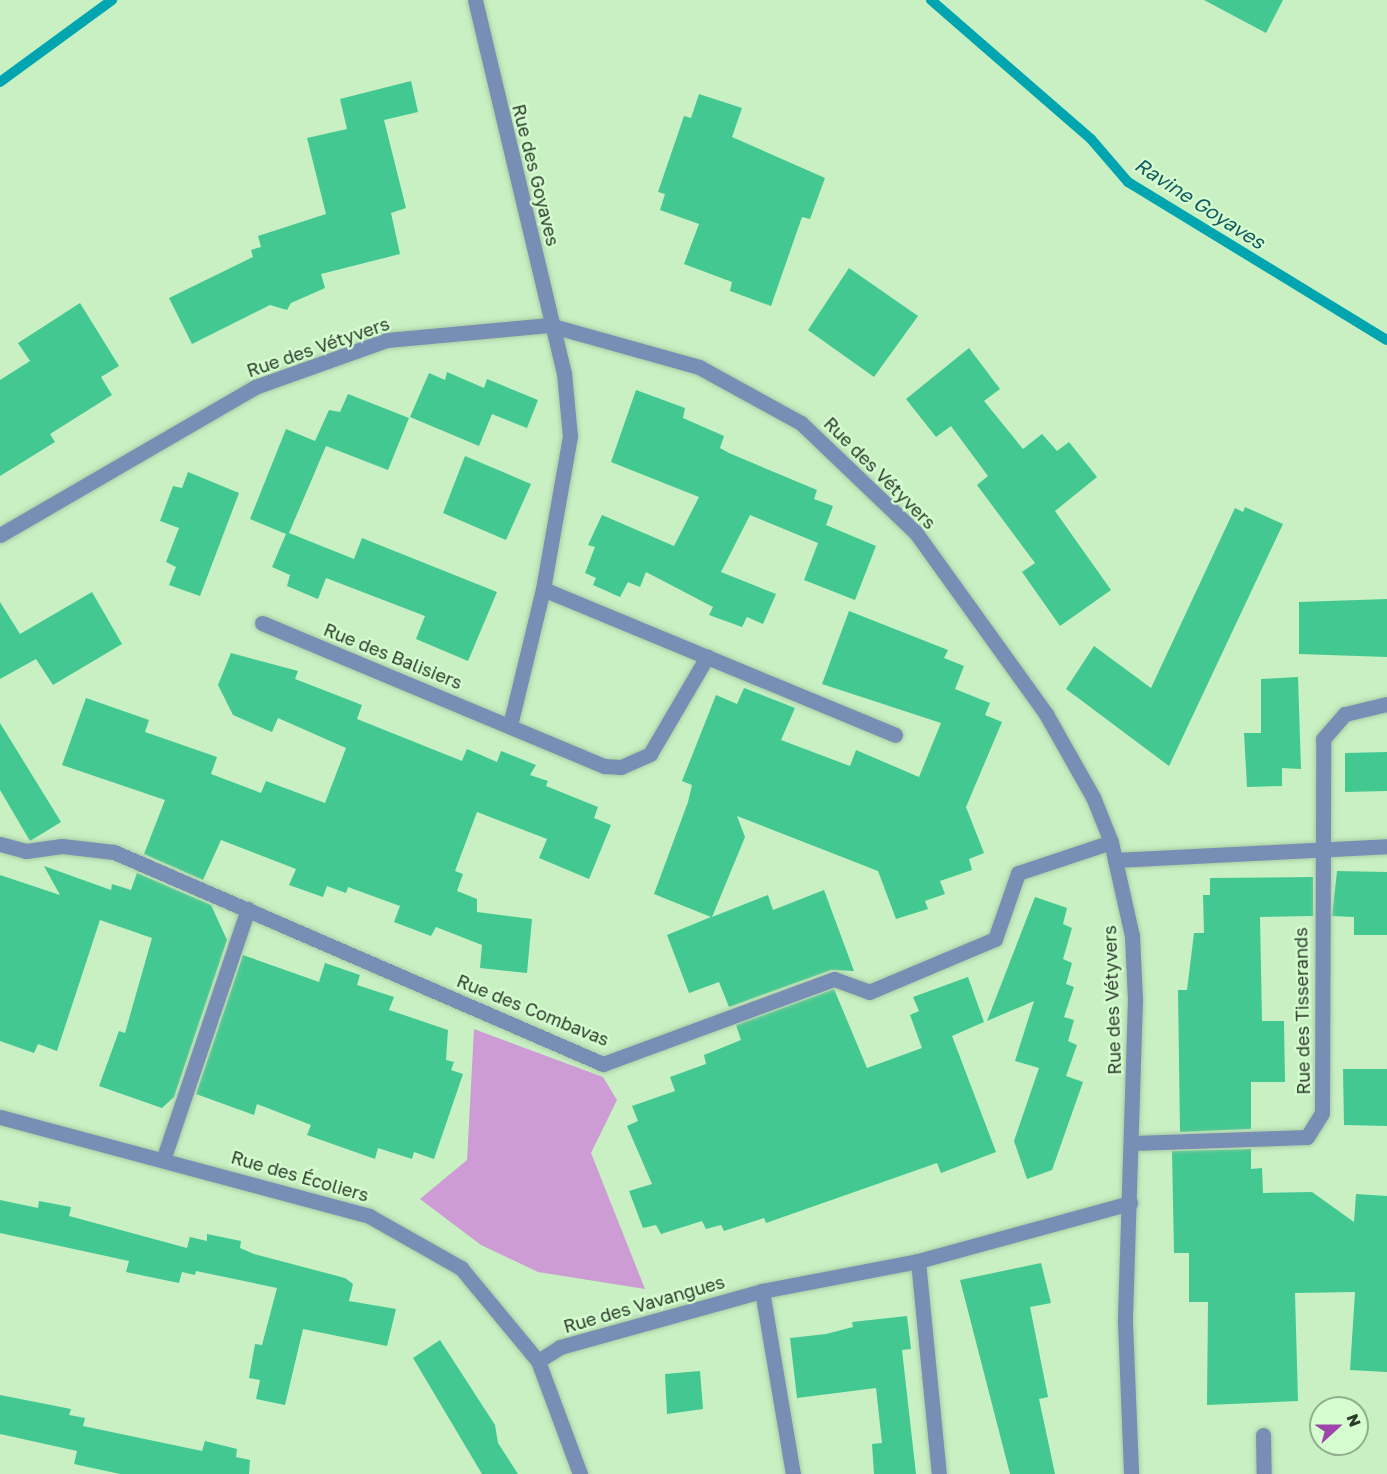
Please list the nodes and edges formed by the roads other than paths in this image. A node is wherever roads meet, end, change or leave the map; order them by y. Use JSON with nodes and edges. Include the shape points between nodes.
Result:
{"nodes":[{"id":1,"x":475,"y":0,"type":"edge"},
{"id":2,"x":549,"y":325,"type":"junction"},
{"id":3,"x":0,"y":534,"type":"edge"},
{"id":4,"x":543,"y":589,"type":"junction"},
{"id":5,"x":262,"y":623,"type":"dead end"},
{"id":6,"x":707,"y":657,"type":"junction"},
{"id":7,"x":1387,"y":704,"type":"edge"},
{"id":8,"x":510,"y":724,"type":"junction"},
{"id":9,"x":895,"y":735,"type":"dead end"},
{"id":10,"x":1111,"y":842,"type":"junction"},
{"id":11,"x":0,"y":844,"type":"edge"},
{"id":12,"x":1387,"y":846,"type":"edge"},
{"id":13,"x":1320,"y":849,"type":"junction"},
{"id":14,"x":1115,"y":860,"type":"junction"},
{"id":15,"x":248,"y":909,"type":"junction"},
{"id":16,"x":0,"y":1117,"type":"edge"},
{"id":17,"x":1133,"y":1143,"type":"junction"},
{"id":18,"x":164,"y":1157,"type":"junction"},
{"id":19,"x":1130,"y":1203,"type":"junction"},
{"id":20,"x":918,"y":1261,"type":"junction"},
{"id":21,"x":762,"y":1291,"type":"junction"},
{"id":22,"x":538,"y":1360,"type":"junction"},
{"id":23,"x":1263,"y":1435,"type":"dead end"},
{"id":24,"x":580,"y":1474,"type":"edge"},
{"id":25,"x":793,"y":1474,"type":"edge"},
{"id":26,"x":939,"y":1474,"type":"edge"},
{"id":27,"x":1131,"y":1474,"type":"edge"},
{"id":28,"x":1264,"y":1474,"type":"edge"}],
"edges":[{"from":1,"to":2,"type":"street","name":"Rue des Goyaves","via":[[480,35],[530,219]]},
{"from":2,"to":3,"type":"street","name":"Rue des Vétyvers","via":[[387,340],[255,387]]},
{"from":2,"to":4,"type":"street","via":[[564,373],[570,436]]},
{"from":2,"to":10,"type":"street","name":"Rue des Vétyvers","via":[[709,372],[801,423],[847,463],[916,533],[1046,714],[1093,797]]},
{"from":4,"to":6,"type":"street"},
{"from":4,"to":8,"type":"street"},
{"from":5,"to":8,"type":"street","name":"Rue des Balisiers"},
{"from":6,"to":8,"type":"street","name":"Rue des Balisiers","via":[[650,754],[636,763],[604,766]]},
{"from":6,"to":9,"type":"street"},
{"from":7,"to":13,"type":"street","name":"Rue des Tisserands","via":[[1345,714],[1323,739]]},
{"from":10,"to":14,"type":"street","name":"Rue des Vétyvers"},
{"from":10,"to":15,"type":"street","name":"Rue des Combavas","via":[[1018,873],[995,939],[869,992],[834,979],[603,1064]]},
{"from":11,"to":15,"type":"street","name":"Rue des Combavas","via":[[26,851],[63,846],[114,852]]},
{"from":12,"to":13,"type":"street"},
{"from":13,"to":14,"type":"street"},
{"from":13,"to":17,"type":"street","name":"Rue des Tisserands","via":[[1322,1113],[1307,1137]]},
{"from":14,"to":17,"type":"street","name":"Rue des Vétyvers","via":[[1132,936]]},
{"from":15,"to":18,"type":"street"},
{"from":16,"to":18,"type":"street","name":"Rue des Écoliers"},
{"from":17,"to":19,"type":"street","name":"Rue des Vétyvers"},
{"from":18,"to":22,"type":"street","name":"Rue des Écoliers","via":[[369,1216],[461,1268]]},
{"from":19,"to":20,"type":"street","name":"Rue des Vavangues"},
{"from":19,"to":27,"type":"street","name":"Rue des Vétyvers","via":[[1125,1367]]},
{"from":20,"to":21,"type":"street","name":"Rue des Vavangues"},
{"from":20,"to":26,"type":"street"},
{"from":21,"to":22,"type":"street","name":"Rue des Vavangues","via":[[560,1347]]},
{"from":21,"to":25,"type":"street"},
{"from":22,"to":24,"type":"street","name":"Rue des Écoliers"},
{"from":23,"to":28,"type":"street"}]}
